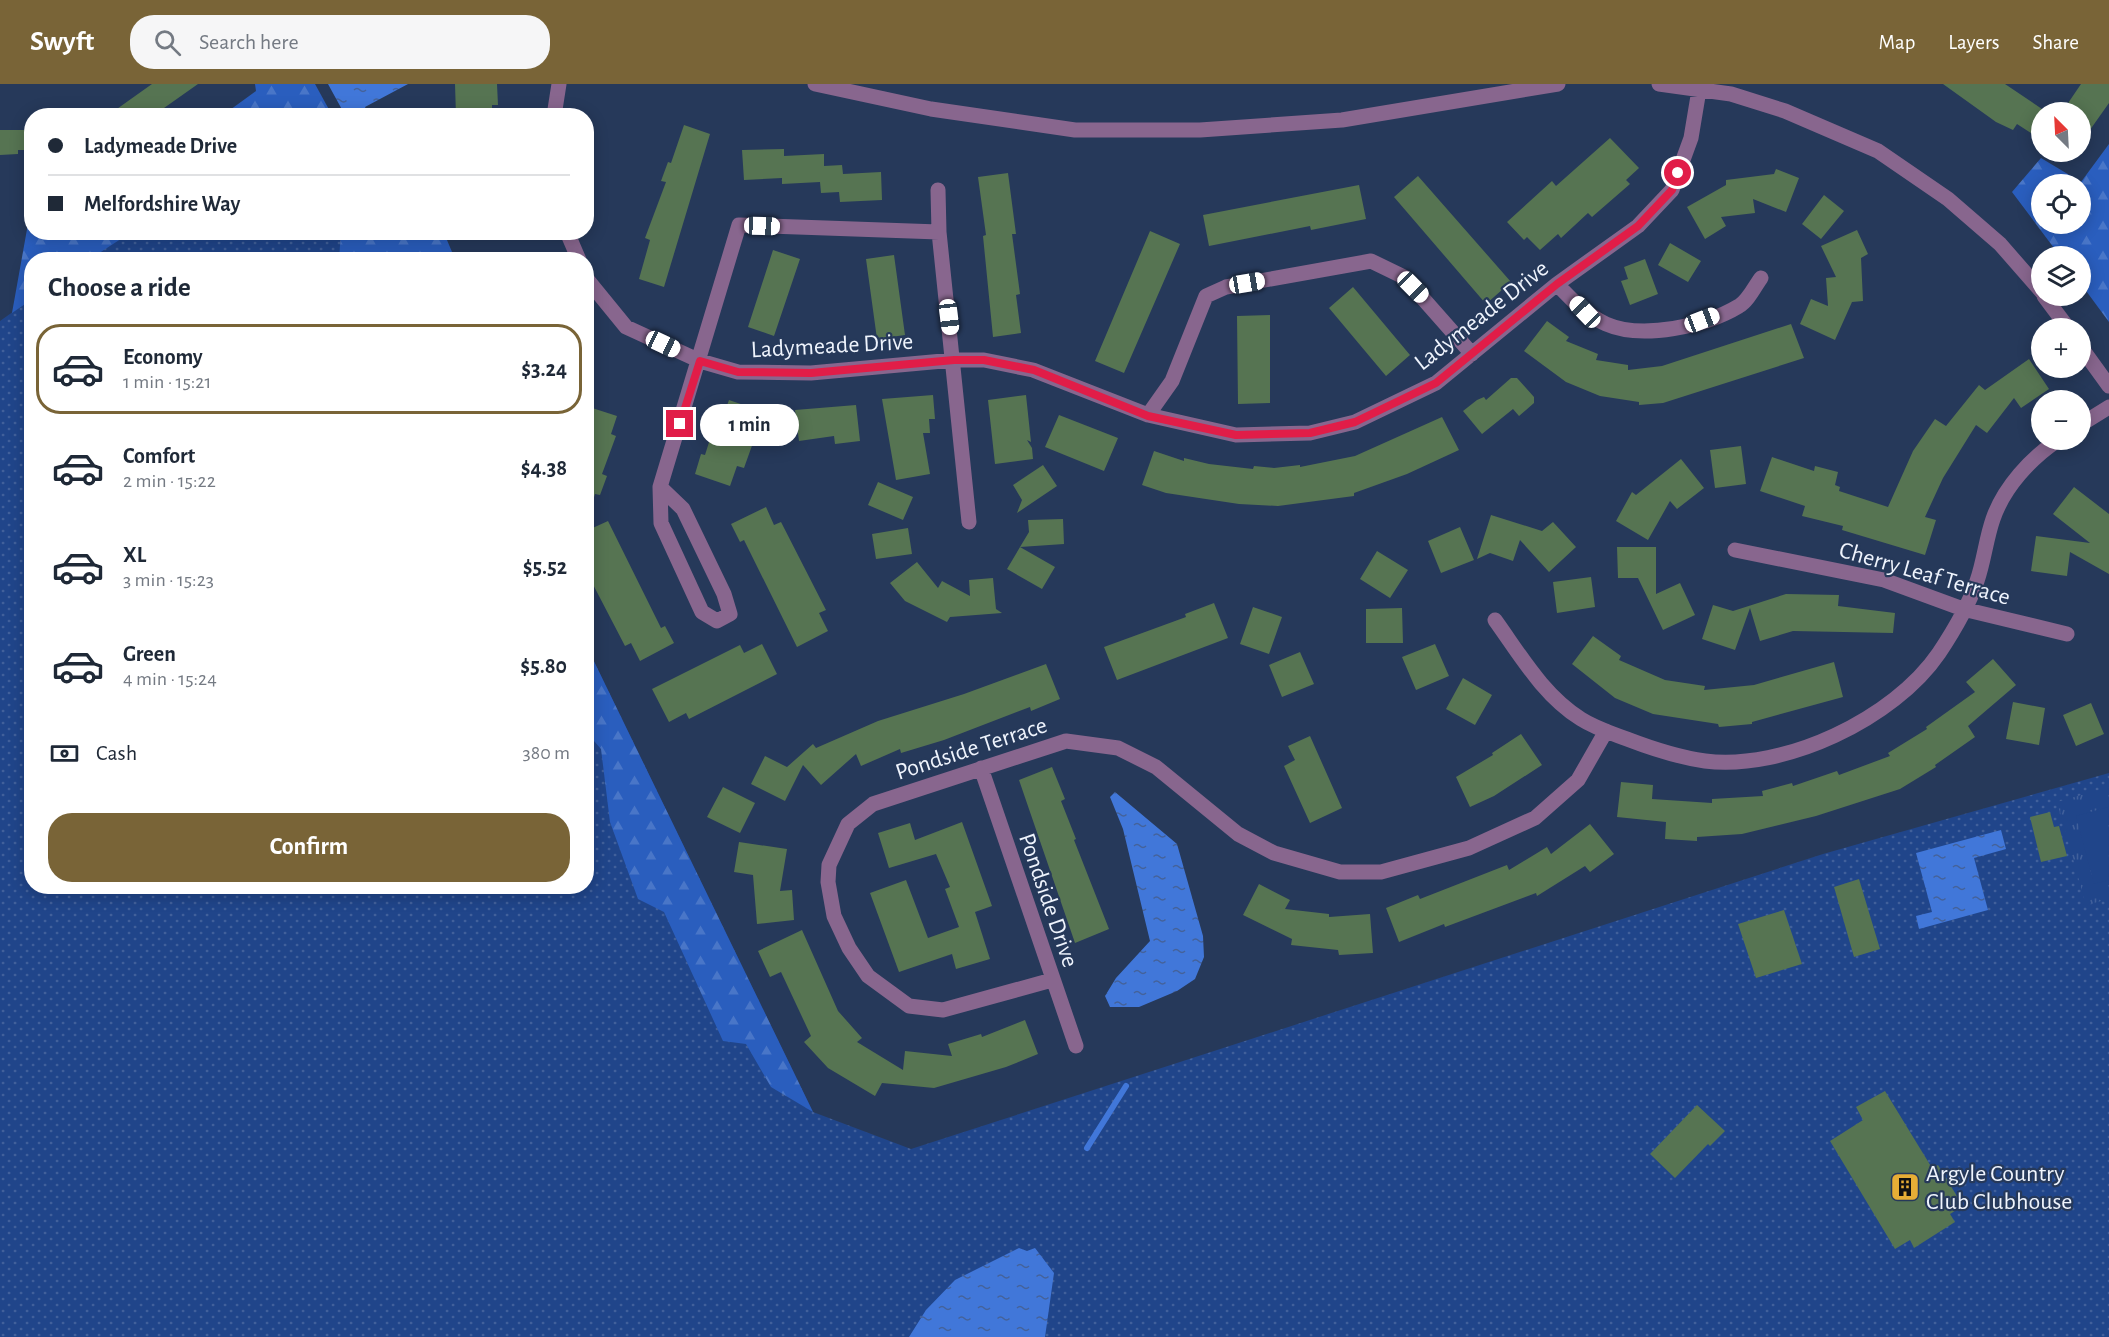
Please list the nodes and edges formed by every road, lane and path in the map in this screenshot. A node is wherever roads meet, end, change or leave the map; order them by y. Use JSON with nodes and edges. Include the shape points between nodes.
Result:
{"nodes":[{"id":1,"x":560,"y":84,"type":"edge"},
{"id":2,"x":815,"y":84,"type":"edge"},
{"id":3,"x":1558,"y":84,"type":"edge"},
{"id":4,"x":1659,"y":84,"type":"edge"},
{"id":5,"x":1700,"y":86,"type":"edge"},
{"id":6,"x":556,"y":108,"type":"edge"},
{"id":7,"x":938,"y":190,"type":"dead end"},
{"id":8,"x":939,"y":231,"type":"junction"},
{"id":9,"x":1761,"y":278,"type":"dead end"},
{"id":10,"x":2031,"y":280,"type":"edge"},
{"id":11,"x":1557,"y":284,"type":"junction"},
{"id":12,"x":594,"y":288,"type":"edge"},
{"id":13,"x":1472,"y":354,"type":"junction"},
{"id":14,"x":954,"y":360,"type":"junction"},
{"id":15,"x":700,"y":361,"type":"junction"},
{"id":16,"x":2091,"y":361,"type":"edge"},
{"id":17,"x":2109,"y":386,"type":"edge"},
{"id":18,"x":2109,"y":407,"type":"edge"},
{"id":19,"x":1148,"y":416,"type":"junction"},
{"id":20,"x":2091,"y":418,"type":"edge"},
{"id":21,"x":2043,"y":450,"type":"edge"},
{"id":22,"x":660,"y":487,"type":"junction"},
{"id":23,"x":969,"y":522,"type":"dead end"},
{"id":24,"x":1735,"y":550,"type":"dead end"},
{"id":25,"x":1963,"y":609,"type":"junction"},
{"id":26,"x":1495,"y":620,"type":"dead end"},
{"id":27,"x":2067,"y":634,"type":"dead end"},
{"id":28,"x":1606,"y":730,"type":"junction"},
{"id":29,"x":981,"y":768,"type":"junction"},
{"id":30,"x":1052,"y":980,"type":"junction"},
{"id":31,"x":1076,"y":1046,"type":"dead end"}],
"edges":[{"from":1,"to":6,"type":"street"},
{"from":2,"to":3,"type":"street","via":[[931,109],[1075,130],[1200,130],[1342,120]]},
{"from":4,"to":5,"type":"street"},
{"from":5,"to":10,"type":"street","via":[[1785,111],[1878,151],[1991,236]]},
{"from":5,"to":11,"type":"street","name":"Ladymeade Drive","via":[[1691,138],[1672,190],[1638,226]]},
{"from":7,"to":8,"type":"street"},
{"from":8,"to":14,"type":"street"},
{"from":8,"to":15,"type":"street","via":[[739,225]]},
{"from":9,"to":11,"type":"street","via":[[1741,306],[1683,327],[1637,333],[1607,325],[1585,312]]},
{"from":11,"to":13,"type":"street","name":"Ladymeade Drive"},
{"from":12,"to":15,"type":"street","name":"Ladymeade Drive","via":[[626,327]]},
{"from":13,"to":19,"type":"street","name":"Ladymeade Drive","via":[[1426,388],[1355,422],[1310,433],[1236,435]]},
{"from":13,"to":19,"type":"street","via":[[1404,277],[1371,261],[1226,287],[1206,296],[1172,381]]},
{"from":14,"to":15,"type":"street","name":"Ladymeade Drive","via":[[811,373],[738,372]]},
{"from":14,"to":19,"type":"street","name":"Ladymeade Drive","via":[[984,360],[1034,370]]},
{"from":14,"to":23,"type":"street"},
{"from":15,"to":22,"type":"street"},
{"from":16,"to":17,"type":"street"},
{"from":18,"to":20,"type":"street"},
{"from":21,"to":25,"type":"street","via":[[2016,478],[1999,508],[1977,582]]},
{"from":22,"to":22,"type":"street","via":[[661,523],[702,612],[717,621],[730,614],[724,594],[683,509]]},
{"from":24,"to":25,"type":"street","name":"Cherry Leaf Terrace","via":[[1884,580]]},
{"from":25,"to":27,"type":"street","name":"Cherry Leaf Terrace"},
{"from":25,"to":28,"type":"street","via":[[1938,654],[1898,697],[1851,728],[1801,750],[1747,760],[1707,761],[1665,753]]},
{"from":26,"to":28,"type":"street","via":[[1549,694],[1581,719]]},
{"from":28,"to":29,"type":"street","name":"Pondside Terrace","via":[[1578,780],[1535,818],[1469,848],[1381,872],[1341,872],[1274,853],[1238,834],[1156,767],[1118,748],[1066,741]]},
{"from":29,"to":30,"type":"street","name":"Pondside Drive"},
{"from":29,"to":30,"type":"street","name":"Pondside Terrace","via":[[873,804],[848,825],[829,866],[834,915],[868,976],[909,1006],[943,1010]]},
{"from":30,"to":31,"type":"street","name":"Pondside Drive"}]}
